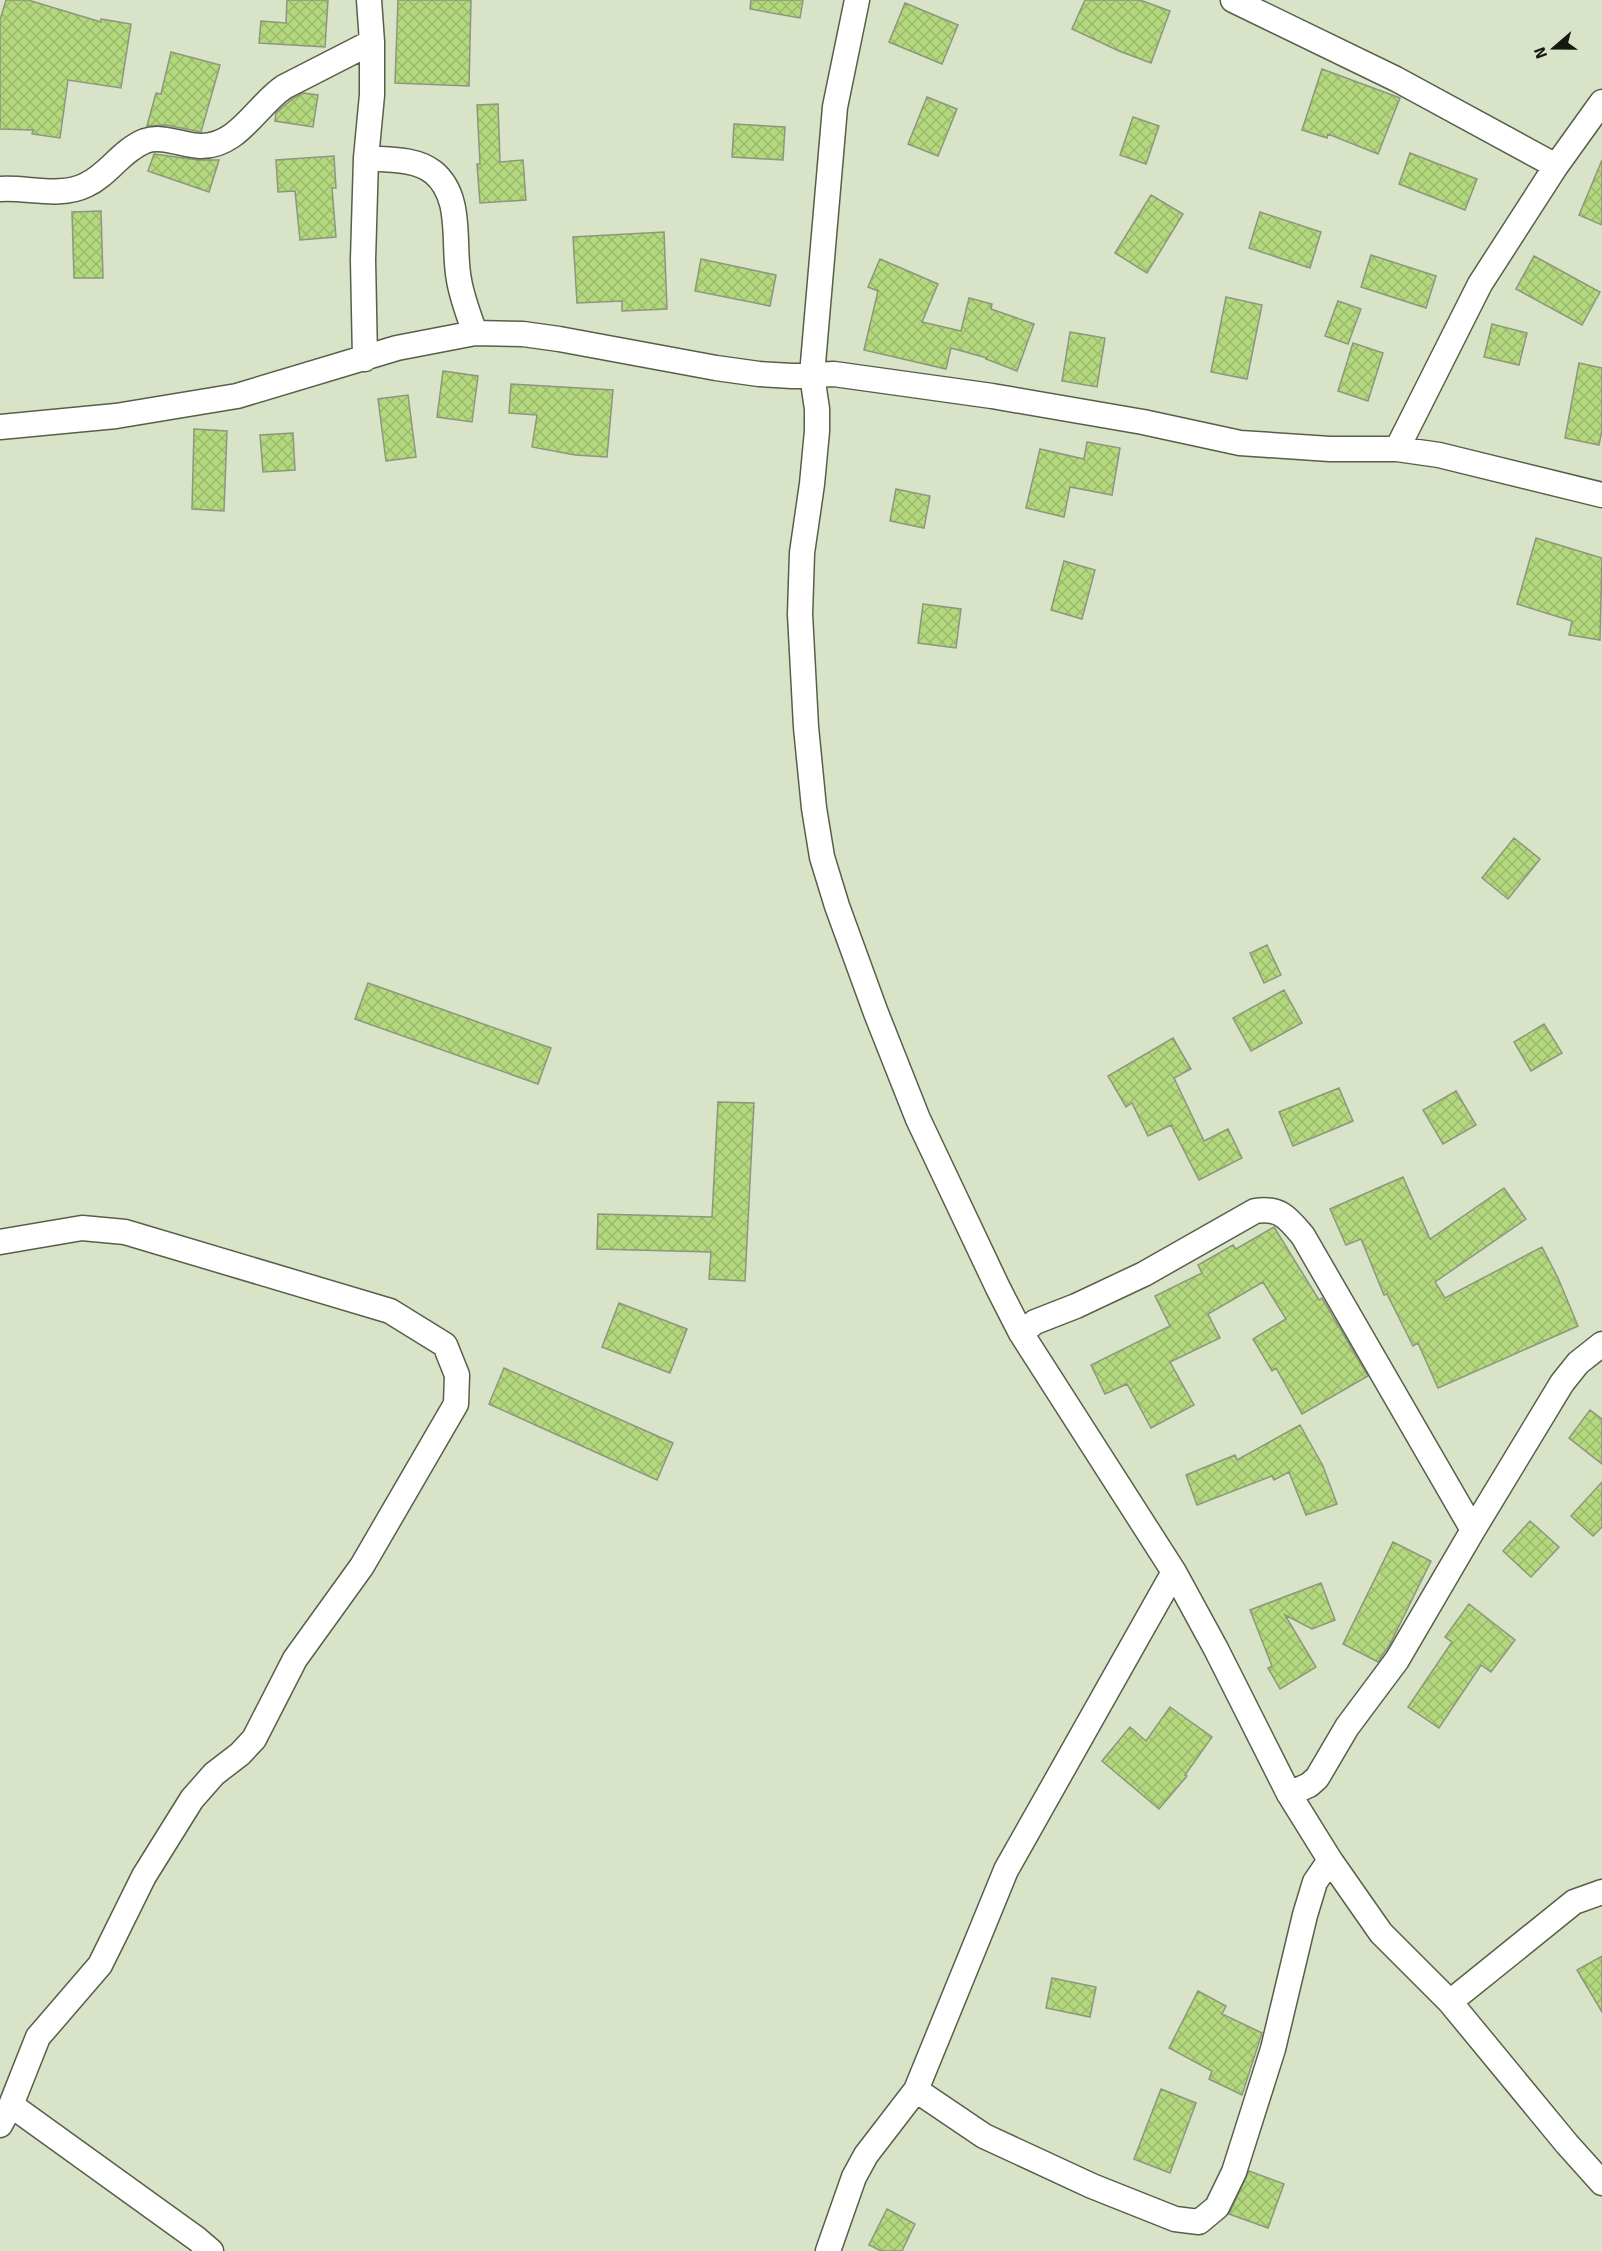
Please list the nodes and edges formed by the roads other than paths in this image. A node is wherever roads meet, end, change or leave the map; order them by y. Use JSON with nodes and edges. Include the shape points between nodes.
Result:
{"nodes":[{"id":1,"x":369,"y":0,"type":"edge"},
{"id":2,"x":857,"y":0,"type":"edge"},
{"id":3,"x":1233,"y":0,"type":"edge"},
{"id":4,"x":372,"y":42,"type":"junction"},
{"id":5,"x":1602,"y":102,"type":"edge"},
{"id":6,"x":366,"y":158,"type":"junction"},
{"id":7,"x":1556,"y":166,"type":"junction"},
{"id":8,"x":0,"y":189,"type":"edge"},
{"id":9,"x":475,"y":333,"type":"junction"},
{"id":10,"x":365,"y":359,"type":"junction"},
{"id":11,"x":812,"y":375,"type":"junction"},
{"id":12,"x":0,"y":427,"type":"edge"},
{"id":13,"x":1397,"y":449,"type":"junction"},
{"id":14,"x":1602,"y":495,"type":"edge"},
{"id":15,"x":0,"y":1242,"type":"edge"},
{"id":16,"x":1021,"y":1333,"type":"junction"},
{"id":17,"x":1602,"y":1344,"type":"edge"},
{"id":18,"x":1473,"y":1530,"type":"junction"},
{"id":19,"x":1174,"y":1572,"type":"junction"},
{"id":20,"x":1288,"y":1794,"type":"junction"},
{"id":21,"x":1330,"y":1860,"type":"junction"},
{"id":22,"x":1602,"y":1892,"type":"edge"},
{"id":23,"x":1450,"y":2002,"type":"junction"},
{"id":24,"x":916,"y":2090,"type":"junction"},
{"id":25,"x":5,"y":2115,"type":"edge"},
{"id":26,"x":1602,"y":2183,"type":"edge"},
{"id":27,"x":211,"y":2251,"type":"edge"},
{"id":28,"x":828,"y":2251,"type":"edge"}],
"edges":[{"from":1,"to":4,"type":"street"},
{"from":2,"to":11,"type":"street","via":[[835,107]]},
{"from":3,"to":7,"type":"street","via":[[1396,79]]},
{"from":4,"to":6,"type":"street"},
{"from":4,"to":8,"type":"street","via":[[273,94],[237,133],[220,142],[201,146],[148,140],[87,185],[69,191]]},
{"from":5,"to":7,"type":"street"},
{"from":6,"to":9,"type":"street","via":[[408,161],[432,171],[446,185],[453,207],[459,280]]},
{"from":6,"to":10,"type":"street"},
{"from":7,"to":13,"type":"street","via":[[1480,284]]},
{"from":9,"to":10,"type":"street"},
{"from":9,"to":11,"type":"street","via":[[560,339],[759,374]]},
{"from":10,"to":12,"type":"street","via":[[270,388],[207,402],[116,417]]},
{"from":11,"to":13,"type":"street","via":[[834,374],[992,396],[1240,443]]},
{"from":11,"to":16,"type":"street","via":[[817,431],[802,553],[800,614],[806,728],[822,857],[853,953],[918,1119]]},
{"from":13,"to":14,"type":"street","via":[[1439,455]]},
{"from":15,"to":25,"type":"street","via":[[82,1228],[125,1232],[390,1311],[445,1345],[457,1375],[456,1404],[362,1566],[295,1659],[254,1739],[213,1774],[192,1799],[144,1876],[99,1965],[38,2037]]},
{"from":16,"to":18,"type":"street","via":[[1043,1318],[1144,1274],[1255,1211],[1269,1209],[1282,1214],[1303,1236]]},
{"from":16,"to":19,"type":"street"},
{"from":17,"to":18,"type":"street","via":[[1578,1363],[1562,1383]]},
{"from":18,"to":20,"type":"street","via":[[1397,1660],[1347,1727],[1317,1778]]},
{"from":19,"to":20,"type":"street"},
{"from":19,"to":24,"type":"street","via":[[1006,1870]]},
{"from":20,"to":21,"type":"street"},
{"from":21,"to":23,"type":"street","via":[[1381,1933]]},
{"from":21,"to":24,"type":"street","via":[[1315,1882],[1273,2049],[1234,2172],[1216,2207],[1199,2222],[1175,2219],[1092,2186],[984,2136]]},
{"from":22,"to":23,"type":"street","via":[[1574,1902]]},
{"from":23,"to":26,"type":"street"},
{"from":24,"to":28,"type":"street","via":[[854,2176]]},
{"from":25,"to":27,"type":"street"}]}
